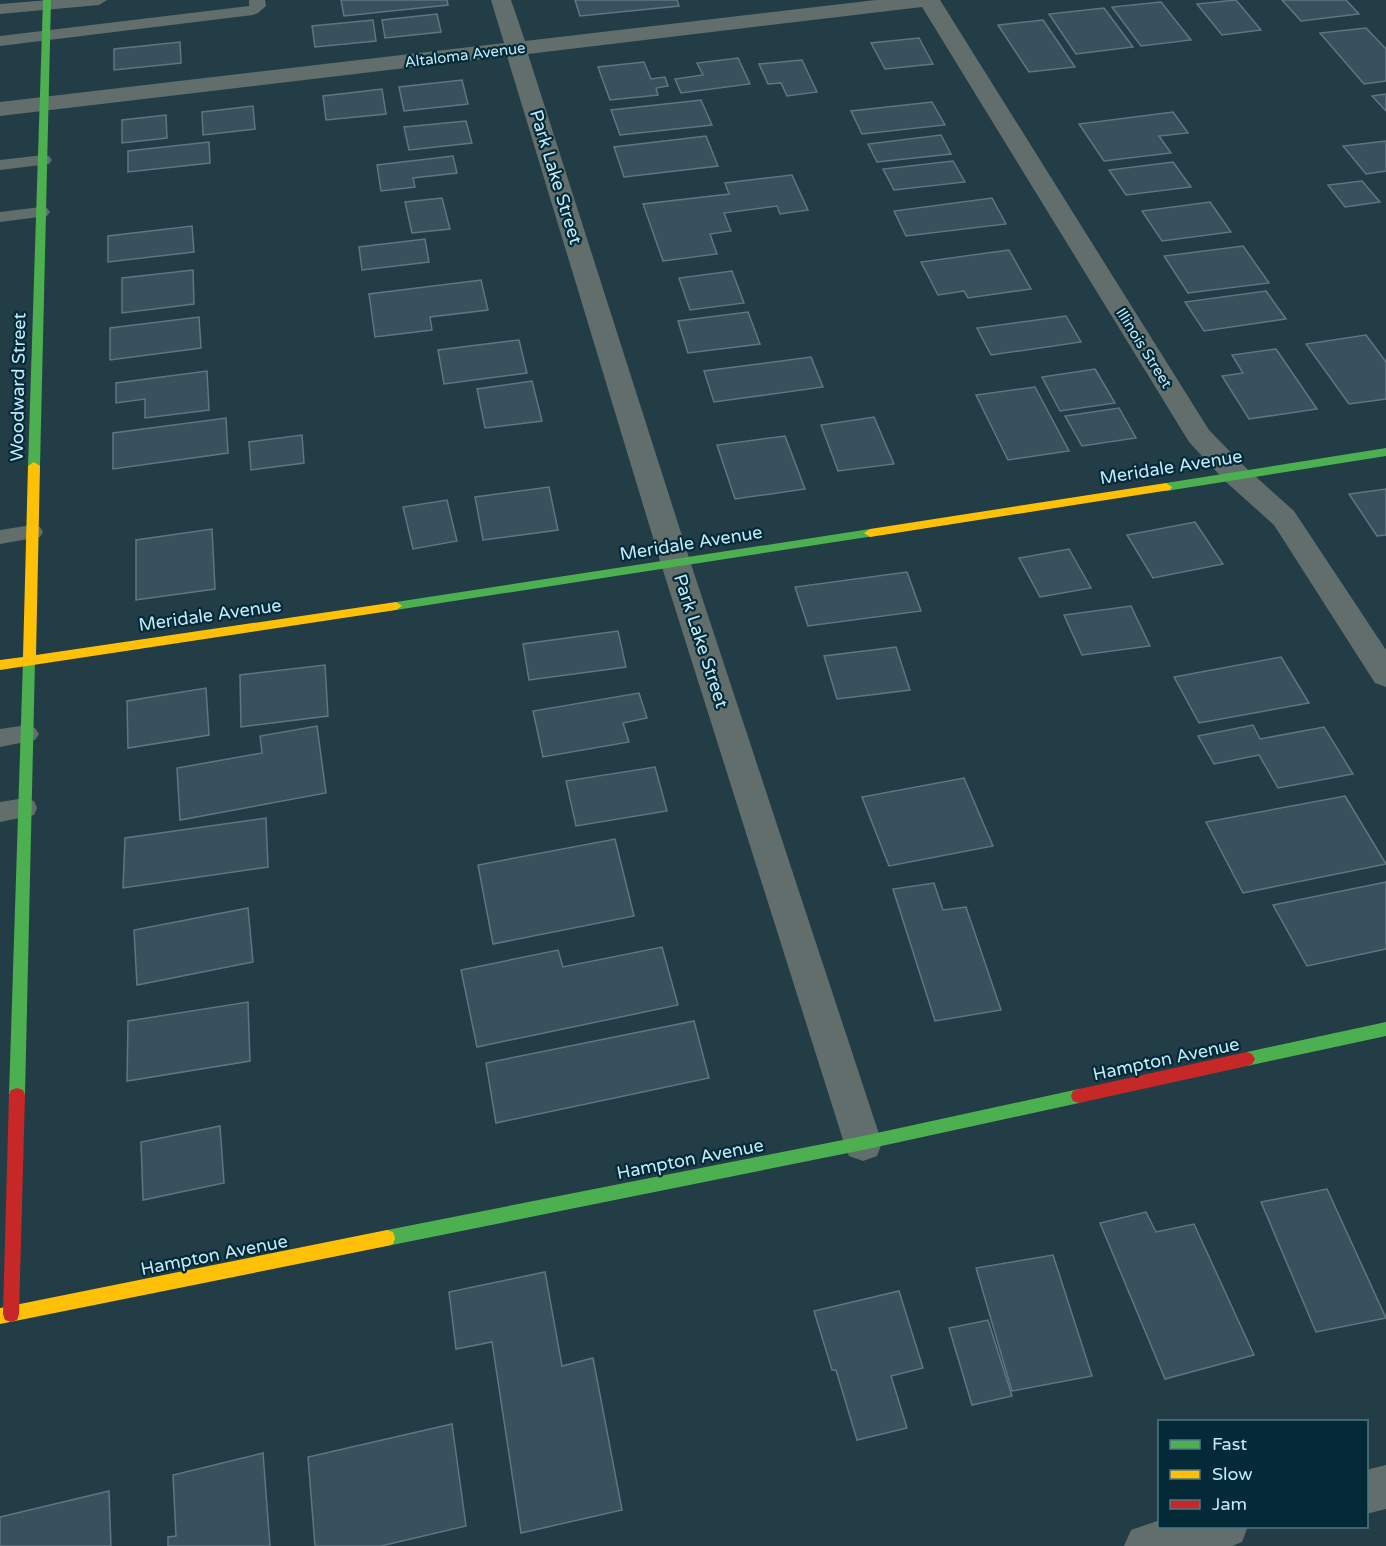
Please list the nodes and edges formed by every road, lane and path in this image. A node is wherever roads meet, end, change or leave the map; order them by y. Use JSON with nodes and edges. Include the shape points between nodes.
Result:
{"nodes":[{"id":1,"x":99,"y":0,"type":"edge"},
{"id":2,"x":257,"y":0,"type":"edge"},
{"id":3,"x":501,"y":0,"type":"edge"},
{"id":4,"x":929,"y":0,"type":"edge"},
{"id":5,"x":47,"y":3,"type":"edge"},
{"id":6,"x":0,"y":9,"type":"edge"},
{"id":7,"x":46,"y":36,"type":"junction"},
{"id":8,"x":0,"y":41,"type":"edge"},
{"id":9,"x":517,"y":49,"type":"junction"},
{"id":10,"x":44,"y":105,"type":"junction"},
{"id":11,"x":0,"y":109,"type":"edge"},
{"id":12,"x":43,"y":160,"type":"junction"},
{"id":13,"x":0,"y":165,"type":"edge"},
{"id":14,"x":41,"y":212,"type":"junction"},
{"id":15,"x":0,"y":217,"type":"edge"},
{"id":16,"x":1386,"y":452,"type":"edge"},
{"id":17,"x":1236,"y":475,"type":"junction"},
{"id":18,"x":32,"y":532,"type":"junction"},
{"id":19,"x":0,"y":537,"type":"edge"},
{"id":20,"x":676,"y":564,"type":"junction"},
{"id":21,"x":29,"y":660,"type":"junction"},
{"id":22,"x":0,"y":665,"type":"edge"},
{"id":23,"x":1386,"y":675,"type":"edge"},
{"id":24,"x":27,"y":734,"type":"junction"},
{"id":25,"x":0,"y":738,"type":"edge"},
{"id":26,"x":25,"y":808,"type":"junction"},
{"id":27,"x":0,"y":812,"type":"edge"},
{"id":28,"x":10,"y":990,"type":"edge"},
{"id":29,"x":1386,"y":1029,"type":"edge"},
{"id":30,"x":863,"y":1143,"type":"junction"},
{"id":31,"x":5,"y":1315,"type":"edge"},
{"id":32,"x":1386,"y":1487,"type":"edge"},
{"id":33,"x":1368,"y":1492,"type":"edge"},
{"id":34,"x":1222,"y":1528,"type":"edge"},
{"id":35,"x":1147,"y":1546,"type":"edge"}],
"edges":[{"from":1,"to":5,"type":"lane"},
{"from":2,"to":7,"type":"lane","via":[[258,6],[253,10]]},
{"from":3,"to":9,"type":"street","name":"Park Lake Street"},
{"from":4,"to":9,"type":"street","name":"Altaloma Avenue"},
{"from":4,"to":17,"type":"street","name":"Illinois Street","via":[[1199,436]]},
{"from":5,"to":6,"type":"lane"},
{"from":5,"to":7,"type":"street","name":"Woodward Street"},
{"from":7,"to":8,"type":"lane"},
{"from":7,"to":10,"type":"street","name":"Woodward Street"},
{"from":9,"to":10,"type":"street","name":"Altaloma Avenue"},
{"from":9,"to":20,"type":"street","name":"Park Lake Street"},
{"from":10,"to":11,"type":"street","name":"Altaloma Avenue"},
{"from":10,"to":12,"type":"street","name":"Woodward Street"},
{"from":12,"to":13,"type":"lane"},
{"from":12,"to":14,"type":"street","name":"Woodward Street"},
{"from":14,"to":15,"type":"lane"},
{"from":14,"to":18,"type":"street","name":"Woodward Street"},
{"from":16,"to":17,"type":"street","name":"Meridale Avenue"},
{"from":17,"to":20,"type":"street","name":"Meridale Avenue"},
{"from":17,"to":23,"type":"street","name":"Illinois Street","via":[[1284,518]]},
{"from":18,"to":19,"type":"lane"},
{"from":18,"to":21,"type":"street","name":"Woodward Street"},
{"from":20,"to":21,"type":"street","name":"Meridale Avenue"},
{"from":20,"to":30,"type":"street","name":"Park Lake Street"},
{"from":21,"to":22,"type":"street","name":"Meridale Avenue"},
{"from":21,"to":24,"type":"street","name":"Woodward Street"},
{"from":24,"to":25,"type":"lane"},
{"from":24,"to":26,"type":"street","name":"Woodward Street"},
{"from":26,"to":27,"type":"lane"},
{"from":26,"to":28,"type":"street","name":"Woodward Street"},
{"from":28,"to":31,"type":"street","name":"Woodward Street"},
{"from":29,"to":30,"type":"street","name":"Hampton Avenue"},
{"from":30,"to":31,"type":"street","name":"Hampton Avenue"},
{"from":32,"to":33,"type":"street"},
{"from":34,"to":35,"type":"street"}]}
